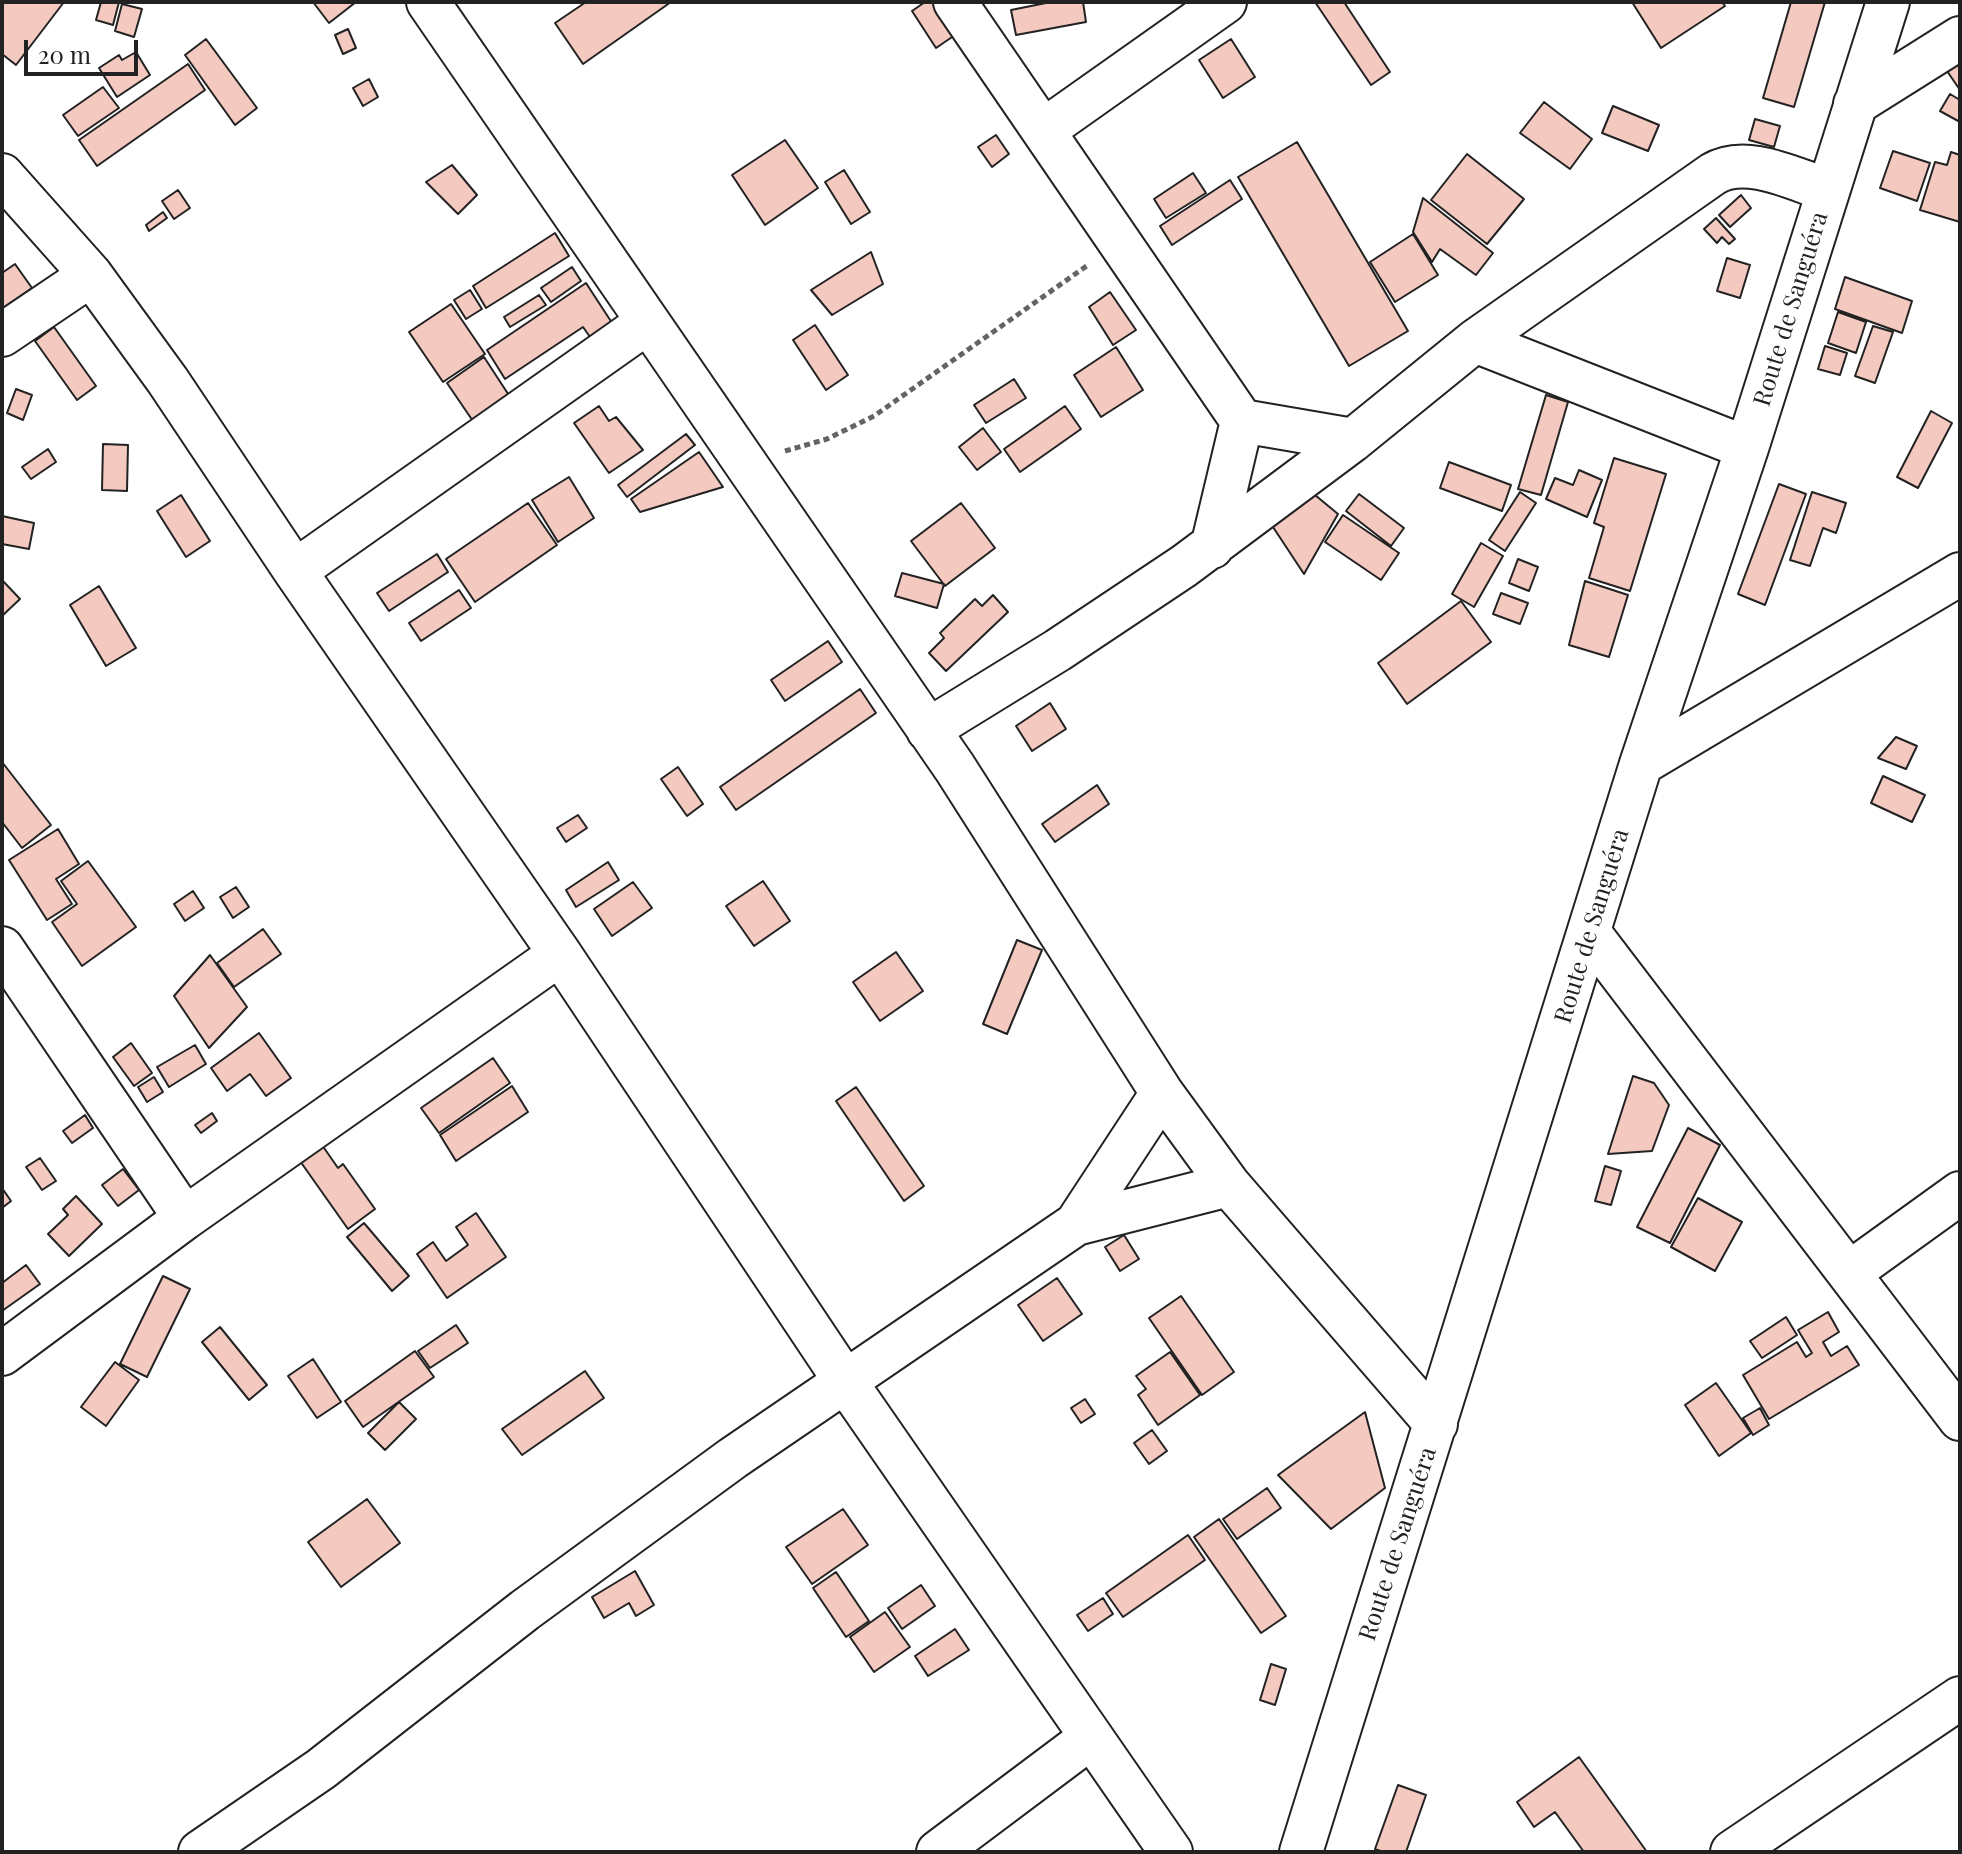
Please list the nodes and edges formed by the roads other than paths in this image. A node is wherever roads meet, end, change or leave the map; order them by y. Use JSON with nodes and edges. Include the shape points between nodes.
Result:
{"nodes":[{"id":1,"x":428,"y":2,"type":"edge"},
{"id":2,"x":955,"y":2,"type":"edge"},
{"id":3,"x":1225,"y":2,"type":"edge"},
{"id":4,"x":1888,"y":2,"type":"edge"},
{"id":5,"x":1960,"y":38,"type":"edge"},
{"id":6,"x":1855,"y":104,"type":"junction"},
{"id":7,"x":1044,"y":130,"type":"junction"},
{"id":8,"x":2,"y":175,"type":"edge"},
{"id":9,"x":1828,"y":190,"type":"junction"},
{"id":10,"x":91,"y":275,"type":"junction"},
{"id":11,"x":648,"y":322,"type":"junction"},
{"id":12,"x":2,"y":335,"type":"edge"},
{"id":13,"x":1475,"y":341,"type":"junction"},
{"id":14,"x":1242,"y":421,"type":"junction"},
{"id":15,"x":1353,"y":440,"type":"junction"},
{"id":16,"x":1747,"y":448,"type":"junction"},
{"id":17,"x":1212,"y":547,"type":"junction"},
{"id":18,"x":295,"y":571,"type":"junction"},
{"id":19,"x":1960,"y":574,"type":"edge"},
{"id":20,"x":928,"y":730,"type":"junction"},
{"id":21,"x":1641,"y":764,"type":"junction"},
{"id":22,"x":1591,"y":935,"type":"junction"},
{"id":23,"x":2,"y":948,"type":"edge"},
{"id":24,"x":560,"y":954,"type":"junction"},
{"id":25,"x":1162,"y":1093,"type":"junction"},
{"id":26,"x":1229,"y":1185,"type":"junction"},
{"id":27,"x":1960,"y":1193,"type":"edge"},
{"id":28,"x":185,"y":1218,"type":"junction"},
{"id":29,"x":1076,"y":1224,"type":"junction"},
{"id":30,"x":1849,"y":1273,"type":"junction"},
{"id":31,"x":2,"y":1354,"type":"edge"},
{"id":32,"x":845,"y":1381,"type":"junction"},
{"id":33,"x":1960,"y":1419,"type":"edge"},
{"id":34,"x":1436,"y":1424,"type":"junction"},
{"id":35,"x":1960,"y":1698,"type":"edge"},
{"id":36,"x":1090,"y":1738,"type":"junction"},
{"id":37,"x":200,"y":1852,"type":"edge"},
{"id":38,"x":938,"y":1852,"type":"edge"},
{"id":39,"x":1171,"y":1852,"type":"edge"},
{"id":40,"x":1301,"y":1852,"type":"edge"},
{"id":41,"x":1732,"y":1852,"type":"edge"}],
"edges":[{"from":1,"to":11,"type":"street"},
{"from":2,"to":7,"type":"street"},
{"from":3,"to":7,"type":"street"},
{"from":4,"to":6,"type":"street","name":"Route de Sanguéra"},
{"from":5,"to":6,"type":"street"},
{"from":6,"to":9,"type":"street","name":"Route de Sanguéra"},
{"from":7,"to":14,"type":"street"},
{"from":8,"to":10,"type":"street"},
{"from":9,"to":13,"type":"street","via":[[1746,166],[1721,169]]},
{"from":9,"to":16,"type":"street","name":"Route de Sanguéra"},
{"from":10,"to":12,"type":"street"},
{"from":10,"to":18,"type":"street"},
{"from":11,"to":18,"type":"street"},
{"from":11,"to":20,"type":"street"},
{"from":13,"to":15,"type":"street"},
{"from":13,"to":16,"type":"street"},
{"from":14,"to":15,"type":"street"},
{"from":14,"to":17,"type":"street"},
{"from":15,"to":17,"type":"street"},
{"from":16,"to":21,"type":"street","name":"Route de Sanguéra"},
{"from":17,"to":20,"type":"street"},
{"from":18,"to":24,"type":"street"},
{"from":19,"to":21,"type":"street"},
{"from":20,"to":25,"type":"street"},
{"from":21,"to":22,"type":"street","name":"Route de Sanguéra"},
{"from":22,"to":30,"type":"street"},
{"from":22,"to":34,"type":"street","name":"Route de Sanguéra"},
{"from":23,"to":28,"type":"street"},
{"from":24,"to":28,"type":"street"},
{"from":24,"to":32,"type":"street"},
{"from":25,"to":26,"type":"street"},
{"from":25,"to":29,"type":"street"},
{"from":26,"to":29,"type":"street"},
{"from":26,"to":34,"type":"street"},
{"from":27,"to":30,"type":"street"},
{"from":28,"to":31,"type":"street"},
{"from":29,"to":32,"type":"street"},
{"from":30,"to":33,"type":"street"},
{"from":32,"to":36,"type":"street"},
{"from":32,"to":37,"type":"street","via":[[525,1610],[321,1769]]},
{"from":34,"to":40,"type":"street","name":"Route de Sanguéra"},
{"from":35,"to":41,"type":"street"},
{"from":36,"to":38,"type":"street"},
{"from":36,"to":39,"type":"street"}]}
